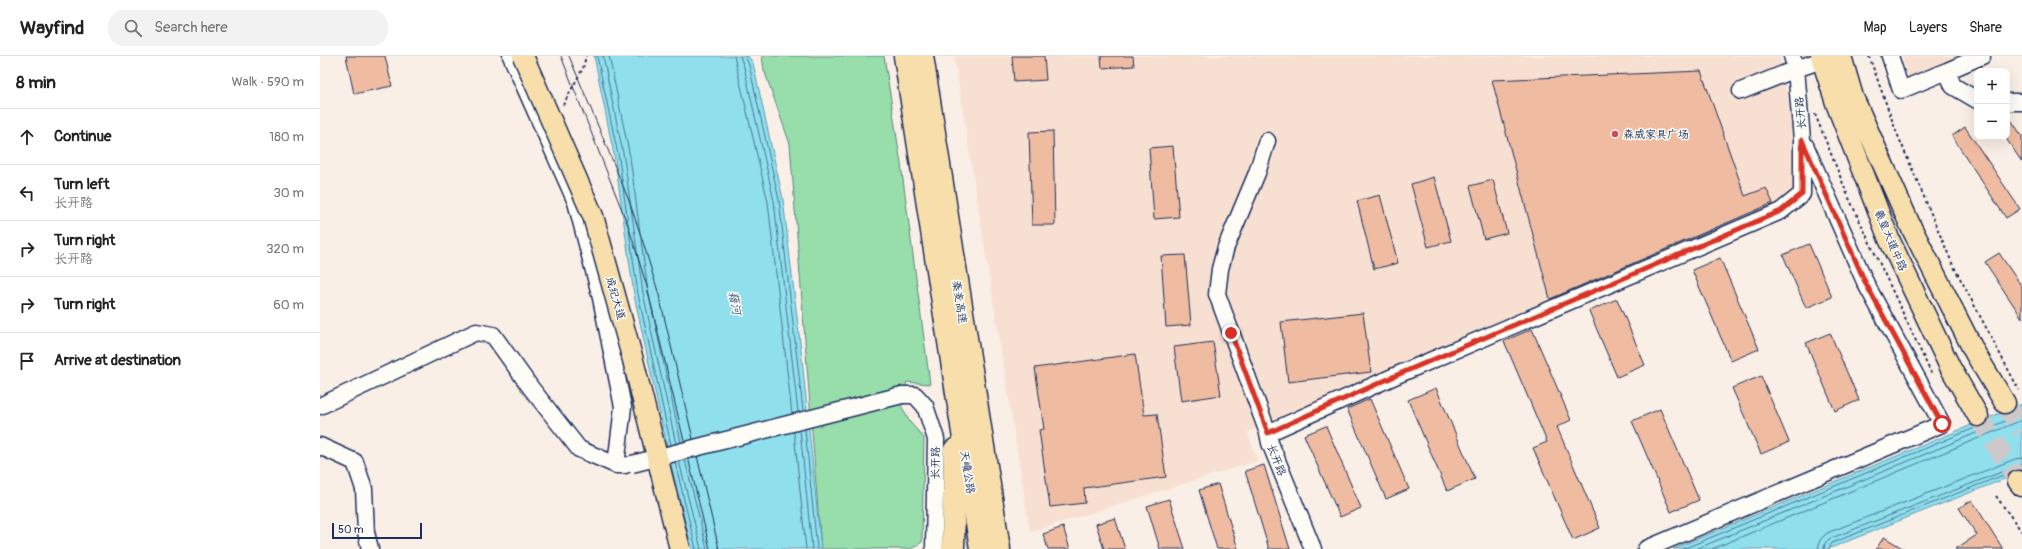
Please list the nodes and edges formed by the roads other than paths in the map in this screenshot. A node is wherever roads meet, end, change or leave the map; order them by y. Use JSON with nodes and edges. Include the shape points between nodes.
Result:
{"nodes":[{"id":1,"x":511,"y":56,"type":"edge"},
{"id":2,"x":523,"y":56,"type":"edge"},
{"id":3,"x":536,"y":56,"type":"edge"},
{"id":4,"x":904,"y":56,"type":"edge"},
{"id":5,"x":922,"y":56,"type":"edge"},
{"id":6,"x":1841,"y":56,"type":"edge"},
{"id":7,"x":1890,"y":56,"type":"edge"},
{"id":8,"x":1982,"y":56,"type":"edge"},
{"id":9,"x":1821,"y":58,"type":"edge"},
{"id":10,"x":1794,"y":62,"type":"edge"},
{"id":11,"x":1947,"y":71,"type":"junction"},
{"id":12,"x":1741,"y":91,"type":"dead end"},
{"id":13,"x":1974,"y":98,"type":"edge"},
{"id":14,"x":2010,"y":102,"type":"edge"},
{"id":15,"x":2022,"y":102,"type":"edge"},
{"id":16,"x":1802,"y":140,"type":"junction"},
{"id":17,"x":1267,"y":141,"type":"dead end"},
{"id":18,"x":956,"y":395,"type":"junction"},
{"id":19,"x":2012,"y":396,"type":"tunnel mouth"},
{"id":20,"x":320,"y":406,"type":"edge"},
{"id":21,"x":1978,"y":416,"type":"tunnel mouth"},
{"id":22,"x":1268,"y":433,"type":"junction"},
{"id":23,"x":320,"y":446,"type":"edge"},
{"id":24,"x":616,"y":465,"type":"junction"},
{"id":25,"x":370,"y":549,"type":"edge"},
{"id":26,"x":680,"y":549,"type":"edge"},
{"id":27,"x":692,"y":549,"type":"edge"},
{"id":28,"x":934,"y":549,"type":"edge"},
{"id":29,"x":953,"y":549,"type":"edge"},
{"id":30,"x":981,"y":549,"type":"edge"},
{"id":31,"x":999,"y":549,"type":"edge"},
{"id":32,"x":1313,"y":549,"type":"edge"},
{"id":33,"x":1646,"y":549,"type":"edge"}],
"edges":[{"from":1,"to":24,"type":"street","via":[[576,202],[601,298],[623,407]]},
{"from":2,"to":26,"type":"main road","name":"成纪大道","bridge":true,"via":[[593,216],[633,360]]},
{"from":3,"to":27,"type":"main road","name":"成纪大道","via":[[602,210],[646,357]]},
{"from":4,"to":18,"type":"highway","name":"秦麦高速"},
{"from":5,"to":31,"type":"highway","name":"秦麦高速"},
{"from":6,"to":19,"type":"main road","name":"羲皇大道中路","via":[[1853,97],[1911,227],[1975,353]]},
{"from":7,"to":11,"type":"street","via":[[1901,90]]},
{"from":8,"to":11,"type":"street"},
{"from":9,"to":10,"type":"street"},
{"from":9,"to":21,"type":"main road","name":"羲皇大道中路","via":[[1889,239],[1950,367]]},
{"from":10,"to":12,"type":"street"},
{"from":10,"to":16,"type":"street","name":"长开路"},
{"from":11,"to":13,"type":"street","via":[[1952,86]]},
{"from":14,"to":15,"type":"street"},
{"from":16,"to":22,"type":"street","name":"长开路","via":[[1802,194],[1781,211]]},
{"from":16,"to":33,"type":"street","via":[[1866,284],[1942,424]]},
{"from":17,"to":22,"type":"street","via":[[1257,173],[1226,246],[1217,294]]},
{"from":18,"to":29,"type":"highway"},
{"from":18,"to":30,"type":"highway","name":"天巉公路"},
{"from":20,"to":24,"type":"street","via":[[476,332],[493,335],[579,449]]},
{"from":22,"to":32,"type":"street","name":"长开路"},
{"from":23,"to":25,"type":"street","via":[[355,462],[364,489],[366,532]]},
{"from":24,"to":28,"type":"street","name":"长开路","bridge":true,"via":[[632,464],[902,395],[914,395],[925,406],[936,439]]}]}
